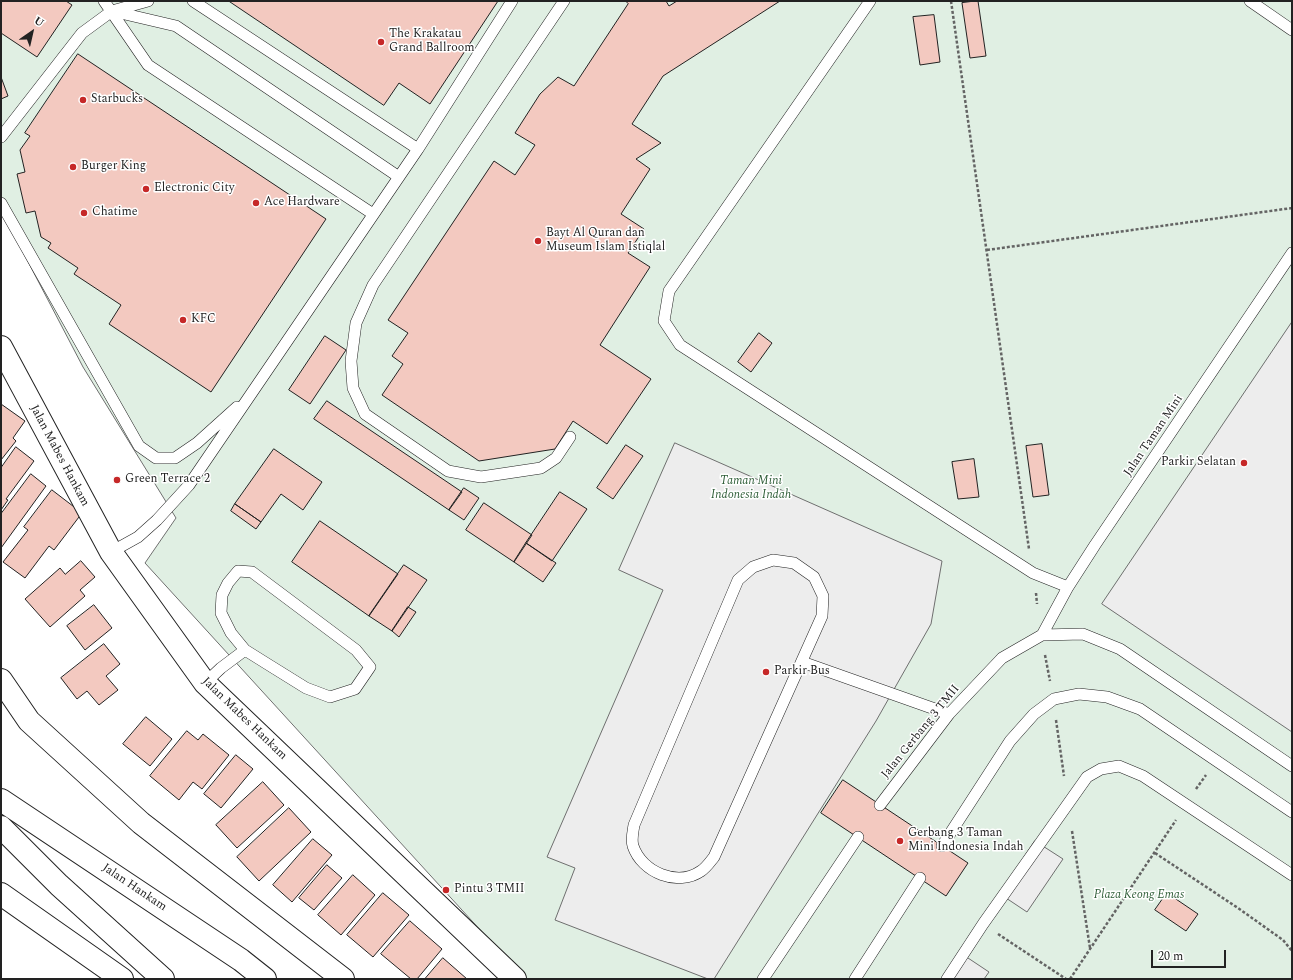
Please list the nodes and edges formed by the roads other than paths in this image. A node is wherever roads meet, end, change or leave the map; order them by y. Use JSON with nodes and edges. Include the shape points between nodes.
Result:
{"nodes":[{"id":1,"x":104,"y":1,"type":"edge"},
{"id":2,"x":148,"y":1,"type":"edge"},
{"id":3,"x":192,"y":1,"type":"edge"},
{"id":4,"x":512,"y":1,"type":"edge"},
{"id":5,"x":564,"y":1,"type":"edge"},
{"id":6,"x":870,"y":1,"type":"edge"},
{"id":7,"x":1250,"y":1,"type":"edge"},
{"id":8,"x":112,"y":11,"type":"junction"},
{"id":9,"x":1292,"y":30,"type":"edge"},
{"id":10,"x":1,"y":137,"type":"edge"},
{"id":11,"x":418,"y":149,"type":"junction"},
{"id":12,"x":399,"y":177,"type":"junction"},
{"id":13,"x":1,"y":203,"type":"edge"},
{"id":14,"x":373,"y":214,"type":"junction"},
{"id":15,"x":1292,"y":254,"type":"edge"},
{"id":16,"x":1,"y":347,"type":"edge"},
{"id":17,"x":250,"y":395,"type":"junction"},
{"id":18,"x":570,"y":437,"type":"dead end"},
{"id":19,"x":111,"y":552,"type":"junction"},
{"id":20,"x":1068,"y":586,"type":"junction"},
{"id":21,"x":1042,"y":635,"type":"junction"},
{"id":22,"x":245,"y":650,"type":"junction"},
{"id":23,"x":802,"y":662,"type":"junction"},
{"id":24,"x":1,"y":680,"type":"edge"},
{"id":25,"x":205,"y":683,"type":"junction"},
{"id":26,"x":949,"y":714,"type":"junction"},
{"id":27,"x":1292,"y":766,"type":"edge"},
{"id":28,"x":1,"y":800,"type":"edge"},
{"id":29,"x":880,"y":805,"type":"dead end"},
{"id":30,"x":1292,"y":812,"type":"edge"},
{"id":31,"x":1,"y":827,"type":"edge"},
{"id":32,"x":858,"y":837,"type":"dead end"},
{"id":33,"x":942,"y":846,"type":"dead end"},
{"id":34,"x":1292,"y":875,"type":"edge"},
{"id":35,"x":920,"y":878,"type":"dead end"},
{"id":36,"x":1,"y":894,"type":"edge"},
{"id":37,"x":122,"y":979,"type":"edge"},
{"id":38,"x":163,"y":979,"type":"edge"},
{"id":39,"x":265,"y":979,"type":"edge"},
{"id":40,"x":343,"y":979,"type":"edge"},
{"id":41,"x":515,"y":979,"type":"edge"},
{"id":42,"x":763,"y":979,"type":"edge"},
{"id":43,"x":855,"y":979,"type":"edge"},
{"id":44,"x":947,"y":979,"type":"edge"}],
"edges":[{"from":1,"to":8,"type":"lane"},
{"from":2,"to":8,"type":"lane"},
{"from":3,"to":11,"type":"lane"},
{"from":4,"to":11,"type":"lane"},
{"from":5,"to":18,"type":"lane","via":[[373,285],[356,323],[351,361],[353,388],[365,414],[448,471],[481,477],[541,468],[556,458]]},
{"from":6,"to":20,"type":"lane","via":[[669,291],[664,321],[680,345],[1033,573]]},
{"from":7,"to":9,"type":"lane"},
{"from":8,"to":10,"type":"lane","via":[[82,33]]},
{"from":8,"to":12,"type":"lane","via":[[176,26]]},
{"from":8,"to":14,"type":"lane","via":[[148,65]]},
{"from":11,"to":12,"type":"lane"},
{"from":12,"to":14,"type":"lane"},
{"from":13,"to":17,"type":"lane","via":[[139,446],[156,458],[175,458],[197,443]]},
{"from":14,"to":17,"type":"lane"},
{"from":15,"to":20,"type":"lane","name":"Jalan Taman Mini"},
{"from":16,"to":19,"type":"main road","name":"Jalan Mabes Hankam"},
{"from":17,"to":19,"type":"lane","via":[[189,485],[138,537]]},
{"from":19,"to":25,"type":"main road","name":"Jalan Mabes Hankam"},
{"from":20,"to":21,"type":"lane","name":"Jalan Taman Mini"},
{"from":21,"to":26,"type":"lane","name":"Jalan Gerbang 3 TMII","via":[[1002,658]]},
{"from":21,"to":27,"type":"lane","via":[[1084,634],[1120,649]]},
{"from":22,"to":22,"type":"lane","via":[[306,688],[330,697],[355,689],[370,667],[356,650],[252,572],[238,571],[222,596],[221,613],[231,634]]},
{"from":22,"to":25,"type":"lane"},
{"from":23,"to":23,"type":"lane","via":[[822,616],[823,596],[814,577],[794,563],[773,560],[753,566],[738,580],[634,824],[633,845],[642,862],[660,875],[684,878],[702,871],[714,857]]},
{"from":23,"to":26,"type":"lane"},
{"from":24,"to":40,"type":"main road","via":[[29,721],[141,823]]},
{"from":25,"to":41,"type":"main road","name":"Jalan Mabes Hankam"},
{"from":26,"to":29,"type":"lane","name":"Jalan Gerbang 3 TMII"},
{"from":28,"to":39,"type":"main road","name":"Jalan Hankam","via":[[242,960]]},
{"from":30,"to":33,"type":"lane","via":[[1140,709],[1107,698],[1079,694],[1054,699],[1034,714],[1010,741]]},
{"from":31,"to":38,"type":"main road","via":[[59,885]]},
{"from":32,"to":42,"type":"lane"},
{"from":34,"to":44,"type":"lane","via":[[1143,776],[1119,766],[1101,769],[1087,777]]},
{"from":35,"to":43,"type":"lane"},
{"from":36,"to":37,"type":"main road"}]}
